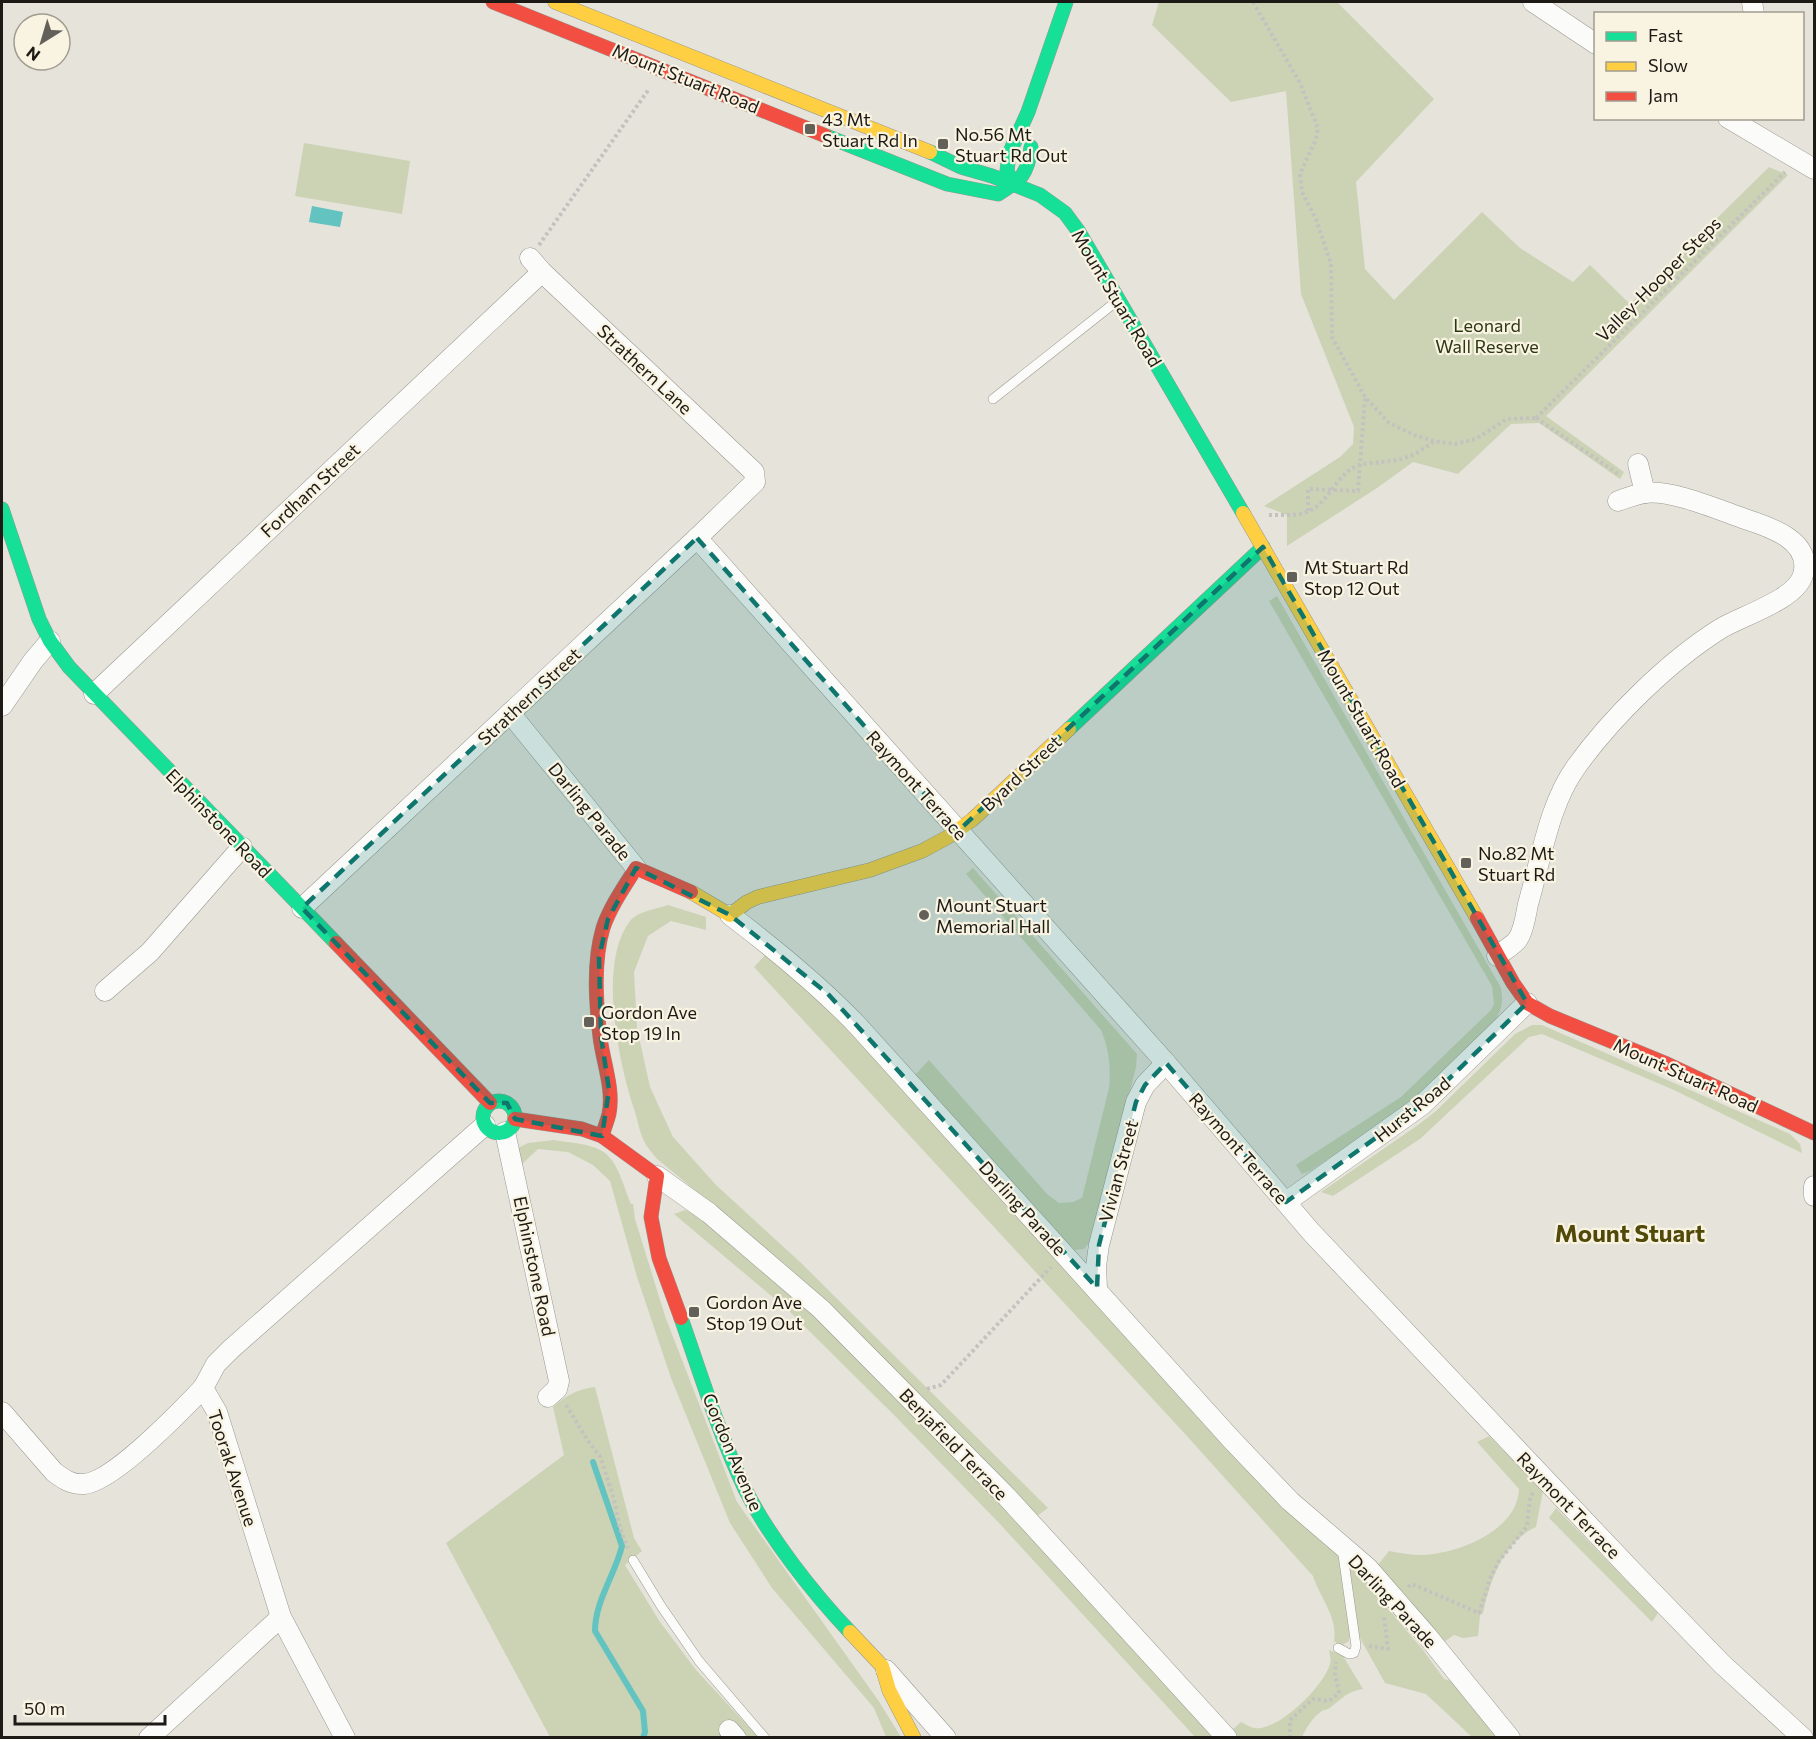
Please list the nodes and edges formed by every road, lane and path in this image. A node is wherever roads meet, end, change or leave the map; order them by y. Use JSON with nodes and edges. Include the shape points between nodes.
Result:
{"nodes":[{"id":1,"x":493,"y":2,"type":"edge"},
{"id":2,"x":555,"y":2,"type":"edge"},
{"id":3,"x":1065,"y":2,"type":"edge"},
{"id":4,"x":1253,"y":2,"type":"edge"},
{"id":5,"x":1533,"y":2,"type":"edge"},
{"id":6,"x":1594,"y":43,"type":"edge"},
{"id":7,"x":663,"y":69,"type":"junction"},
{"id":8,"x":1028,"y":112,"type":"junction"},
{"id":9,"x":1733,"y":120,"type":"edge"},
{"id":10,"x":1031,"y":147,"type":"junction"},
{"id":11,"x":1807,"y":164,"type":"edge"},
{"id":12,"x":1041,"y":167,"type":"dead end"},
{"id":13,"x":1013,"y":185,"type":"junction"},
{"id":14,"x":1052,"y":189,"type":"dead end"},
{"id":15,"x":1065,"y":213,"type":"junction"},
{"id":16,"x":536,"y":265,"type":"junction"},
{"id":17,"x":1119,"y":299,"type":"junction"},
{"id":18,"x":1365,"y":397,"type":"junction"},
{"id":19,"x":993,"y":399,"type":"dead end"},
{"id":20,"x":1536,"y":418,"type":"junction"},
{"id":21,"x":1434,"y":441,"type":"junction"},
{"id":22,"x":1359,"y":465,"type":"junction"},
{"id":23,"x":1642,"y":479,"type":"junction"},
{"id":24,"x":755,"y":482,"type":"joint"},
{"id":25,"x":1331,"y":490,"type":"junction"},
{"id":26,"x":1618,"y":501,"type":"dead end"},
{"id":27,"x":2,"y":509,"type":"edge"},
{"id":28,"x":1308,"y":511,"type":"junction"},
{"id":29,"x":1245,"y":516,"type":"junction"},
{"id":30,"x":697,"y":538,"type":"junction"},
{"id":31,"x":1263,"y":547,"type":"junction"},
{"id":32,"x":50,"y":641,"type":"junction"},
{"id":33,"x":94,"y":694,"type":"junction"},
{"id":34,"x":2,"y":706,"type":"edge"},
{"id":35,"x":510,"y":713,"type":"junction"},
{"id":36,"x":958,"y":831,"type":"junction"},
{"id":37,"x":242,"y":847,"type":"junction"},
{"id":38,"x":636,"y":868,"type":"junction"},
{"id":39,"x":302,"y":908,"type":"junction"},
{"id":40,"x":730,"y":915,"type":"junction"},
{"id":41,"x":1497,"y":956,"type":"junction"},
{"id":42,"x":105,"y":991,"type":"dead end"},
{"id":43,"x":1527,"y":1003,"type":"junction"},
{"id":44,"x":1166,"y":1063,"type":"junction"},
{"id":45,"x":489,"y":1103,"type":"junction"},
{"id":46,"x":485,"y":1125,"type":"junction"},
{"id":47,"x":510,"y":1126,"type":"junction"},
{"id":48,"x":1815,"y":1133,"type":"edge"},
{"id":49,"x":602,"y":1136,"type":"junction"},
{"id":50,"x":657,"y":1176,"type":"junction"},
{"id":51,"x":1815,"y":1186,"type":"edge"},
{"id":52,"x":1815,"y":1196,"type":"edge"},
{"id":53,"x":1286,"y":1202,"type":"junction"},
{"id":54,"x":1057,"y":1260,"type":"dead end"},
{"id":55,"x":1097,"y":1288,"type":"junction"},
{"id":56,"x":203,"y":1388,"type":"junction"},
{"id":57,"x":552,"y":1393,"type":"joint"},
{"id":58,"x":914,"y":1402,"type":"junction"},
{"id":59,"x":2,"y":1412,"type":"edge"},
{"id":60,"x":1545,"y":1481,"type":"junction"},
{"id":61,"x":1341,"y":1545,"type":"junction"},
{"id":62,"x":633,"y":1560,"type":"joint"},
{"id":63,"x":1412,"y":1584,"type":"dead end"},
{"id":64,"x":1395,"y":1599,"type":"junction"},
{"id":65,"x":281,"y":1617,"type":"junction"},
{"id":66,"x":1356,"y":1646,"type":"junction"},
{"id":67,"x":1338,"y":1648,"type":"joint"},
{"id":68,"x":882,"y":1666,"type":"junction"},
{"id":69,"x":149,"y":1737,"type":"edge"},
{"id":70,"x":345,"y":1737,"type":"edge"},
{"id":71,"x":765,"y":1737,"type":"edge"},
{"id":72,"x":914,"y":1737,"type":"edge"},
{"id":73,"x":946,"y":1737,"type":"edge"},
{"id":74,"x":1227,"y":1737,"type":"edge"},
{"id":75,"x":1290,"y":1737,"type":"edge"},
{"id":76,"x":1510,"y":1737,"type":"edge"},
{"id":77,"x":1803,"y":1737,"type":"edge"}],
"edges":[{"from":1,"to":7,"type":"street","name":"Mount Stuart Road"},
{"from":2,"to":13,"type":"street","name":"Mount Stuart Road"},
{"from":3,"to":8,"type":"street"},
{"from":4,"to":18,"type":"path","via":[[1300,83],[1318,128],[1300,174],[1302,192],[1331,264],[1332,337]]},
{"from":5,"to":6,"type":"street"},
{"from":7,"to":13,"type":"street","name":"Mount Stuart Road","via":[[947,184],[998,195]]},
{"from":7,"to":16,"type":"path"},
{"from":8,"to":10,"type":"street"},
{"from":8,"to":13,"type":"street","via":[[1009,154],[1007,171]]},
{"from":9,"to":11,"type":"street"},
{"from":10,"to":12,"type":"street"},
{"from":10,"to":13,"type":"street","via":[[1023,177]]},
{"from":11,"to":20,"type":"path","name":"Valley-Hooper Steps"},
{"from":13,"to":15,"type":"street","name":"Mount Stuart Road","via":[[1040,195]]},
{"from":14,"to":15,"type":"street"},
{"from":15,"to":17,"type":"street","name":"Mount Stuart Road"},
{"from":16,"to":24,"type":"street","name":"Strathern Lane","via":[[754,472]]},
{"from":16,"to":33,"type":"street","name":"Fordham Street","via":[[526,286]]},
{"from":17,"to":19,"type":"lane"},
{"from":17,"to":29,"type":"street","name":"Mount Stuart Road"},
{"from":18,"to":21,"type":"path","via":[[1389,423]]},
{"from":18,"to":22,"type":"path"},
{"from":20,"to":21,"type":"path","via":[[1507,419],[1476,439],[1455,444]]},
{"from":20,"to":23,"type":"path","via":[[1620,475]]},
{"from":21,"to":22,"type":"path","via":[[1415,455],[1397,461]]},
{"from":22,"to":25,"type":"path","via":[[1343,475]]},
{"from":22,"to":25,"type":"path","via":[[1358,491]]},
{"from":23,"to":26,"type":"street"},
{"from":23,"to":41,"type":"street","via":[[1667,494],[1764,525],[1786,536],[1799,547],[1805,564],[1802,578],[1788,594],[1720,629],[1672,666],[1589,749],[1557,800],[1519,938]]},
{"from":24,"to":30,"type":"street","name":"Strathern Street"},
{"from":25,"to":28,"type":"path"},
{"from":25,"to":28,"type":"path","via":[[1308,489]]},
{"from":27,"to":32,"type":"street","name":"Elphinstone Road"},
{"from":28,"to":29,"type":"path"},
{"from":29,"to":31,"type":"street","name":"Mount Stuart Road"},
{"from":30,"to":35,"type":"street","name":"Strathern Street"},
{"from":30,"to":36,"type":"street","name":"Raymont Terrace"},
{"from":31,"to":36,"type":"street","name":"Byard Street"},
{"from":31,"to":41,"type":"street","name":"Mount Stuart Road"},
{"from":32,"to":33,"type":"street","name":"Elphinstone Road"},
{"from":32,"to":34,"type":"street"},
{"from":33,"to":37,"type":"street","name":"Elphinstone Road"},
{"from":35,"to":38,"type":"street","name":"Darling Parade"},
{"from":35,"to":39,"type":"street","name":"Strathern Street"},
{"from":36,"to":40,"type":"street","name":"Byard Street","via":[[895,863],[758,897]]},
{"from":36,"to":44,"type":"street","name":"Raymont Terrace"},
{"from":37,"to":39,"type":"street","name":"Elphinstone Road"},
{"from":37,"to":42,"type":"street","via":[[150,952]]},
{"from":38,"to":40,"type":"street","name":"Darling Parade","via":[[691,892]]},
{"from":38,"to":49,"type":"street","via":[[603,930],[599,957],[600,1036],[609,1090],[609,1113]]},
{"from":39,"to":45,"type":"street","name":"Elphinstone Road"},
{"from":40,"to":55,"type":"street","name":"Darling Parade","via":[[828,994]]},
{"from":41,"to":43,"type":"street","name":"Mount Stuart Road"},
{"from":43,"to":48,"type":"street","name":"Mount Stuart Road"},
{"from":43,"to":53,"type":"street","name":"Hurst Road","via":[[1422,1105]]},
{"from":44,"to":53,"type":"street","name":"Raymont Terrace"},
{"from":44,"to":55,"type":"street","name":"Vivian Street","via":[[1145,1085],[1136,1102],[1100,1245]]},
{"from":45,"to":46,"type":"street","via":[[483,1113]]},
{"from":45,"to":47,"type":"street","via":[[507,1103],[513,1110]]},
{"from":46,"to":47,"type":"street","via":[[496,1133]]},
{"from":46,"to":56,"type":"street","name":"Toorak Avenue","via":[[231,1349],[216,1364]]},
{"from":47,"to":49,"type":"street","via":[[582,1129]]},
{"from":47,"to":57,"type":"street","name":"Elphinstone Road","via":[[560,1381]]},
{"from":49,"to":50,"type":"street"},
{"from":50,"to":58,"type":"street","name":"Benjafield Terrace","via":[[709,1214],[812,1301]]},
{"from":50,"to":68,"type":"street","name":"Gordon Avenue","via":[[651,1217],[659,1258],[746,1490],[800,1572]]},
{"from":51,"to":52,"type":"street"},
{"from":53,"to":60,"type":"street","name":"Raymont Terrace"},
{"from":54,"to":58,"type":"path","via":[[941,1385],[928,1389]]},
{"from":55,"to":61,"type":"street","name":"Darling Parade","via":[[1290,1501]]},
{"from":56,"to":59,"type":"street","via":[[111,1473],[86,1484],[65,1480],[54,1472]]},
{"from":56,"to":65,"type":"street","name":"Toorak Avenue","via":[[217,1412]]},
{"from":57,"to":62,"type":"path","via":[[600,1456]]},
{"from":58,"to":74,"type":"street","name":"Benjafield Terrace","via":[[1007,1497]]},
{"from":60,"to":63,"type":"path","via":[[1530,1497],[1527,1526],[1491,1576],[1479,1613]]},
{"from":60,"to":77,"type":"street","name":"Raymont Terrace","via":[[1722,1664]]},
{"from":61,"to":64,"type":"street","name":"Darling Parade"},
{"from":61,"to":66,"type":"lane"},
{"from":62,"to":71,"type":"lane","via":[[699,1661]]},
{"from":64,"to":66,"type":"path","via":[[1383,1609],[1389,1649]]},
{"from":64,"to":76,"type":"street","name":"Darling Parade"},
{"from":65,"to":69,"type":"street"},
{"from":65,"to":70,"type":"street","name":"Toorak Avenue"},
{"from":66,"to":67,"type":"lane","via":[[1354,1653],[1349,1654]]},
{"from":67,"to":75,"type":"path","via":[[1335,1673],[1340,1694],[1329,1701],[1313,1699],[1290,1720]]},
{"from":68,"to":72,"type":"street","via":[[889,1690]]},
{"from":68,"to":73,"type":"street","name":"Gordon Avenue"}]}
